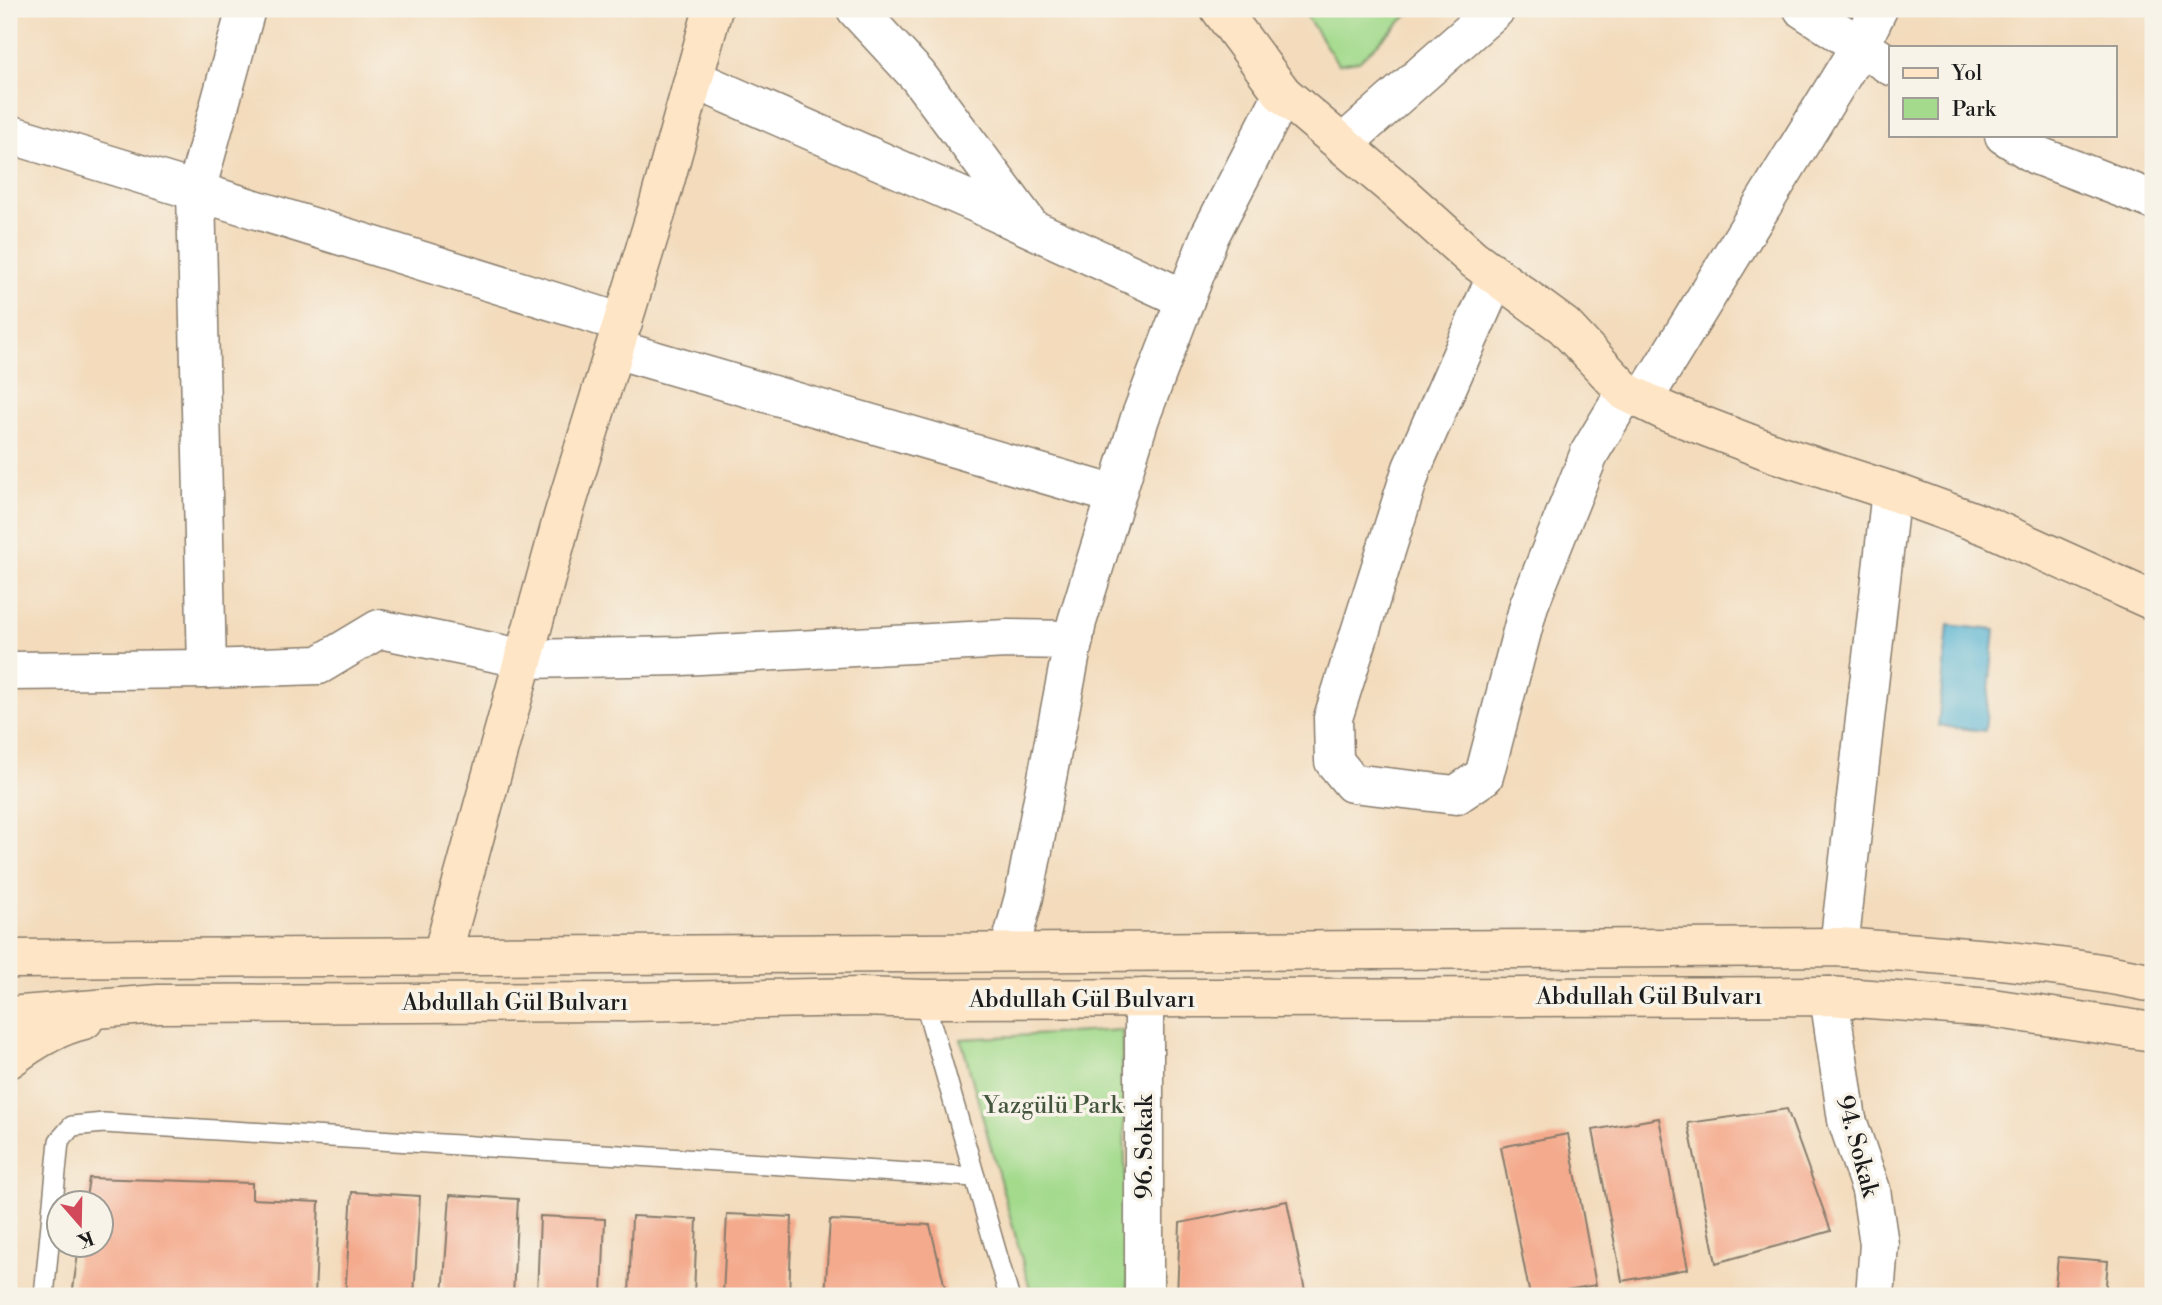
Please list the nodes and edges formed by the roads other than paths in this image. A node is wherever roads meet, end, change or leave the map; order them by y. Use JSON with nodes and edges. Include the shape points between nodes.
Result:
{"nodes":[{"id":1,"x":246,"y":9,"type":"edge"},
{"id":2,"x":713,"y":9,"type":"edge"},
{"id":3,"x":856,"y":9,"type":"edge"},
{"id":4,"x":1220,"y":9,"type":"edge"},
{"id":5,"x":1496,"y":9,"type":"edge"},
{"id":6,"x":1804,"y":9,"type":"edge"},
{"id":7,"x":1878,"y":9,"type":"edge"},
{"id":8,"x":1875,"y":56,"type":"edge"},
{"id":9,"x":694,"y":79,"type":"junction"},
{"id":10,"x":1283,"y":94,"type":"junction"},
{"id":11,"x":9,"y":134,"type":"edge"},
{"id":12,"x":2006,"y":136,"type":"edge"},
{"id":13,"x":1343,"y":144,"type":"junction"},
{"id":14,"x":196,"y":191,"type":"junction"},
{"id":15,"x":2153,"y":200,"type":"edge"},
{"id":16,"x":1032,"y":229,"type":"junction"},
{"id":17,"x":1496,"y":276,"type":"junction"},
{"id":18,"x":1185,"y":299,"type":"junction"},
{"id":19,"x":619,"y":336,"type":"junction"},
{"id":20,"x":1634,"y":396,"type":"junction"},
{"id":21,"x":1891,"y":491,"type":"junction"},
{"id":22,"x":1116,"y":495,"type":"junction"},
{"id":23,"x":2153,"y":601,"type":"edge"},
{"id":24,"x":1074,"y":640,"type":"junction"},
{"id":25,"x":526,"y":659,"type":"junction"},
{"id":26,"x":207,"y":669,"type":"junction"},
{"id":27,"x":9,"y":671,"type":"edge"},
{"id":28,"x":1839,"y":947,"type":"junction"},
{"id":29,"x":1009,"y":952,"type":"junction"},
{"id":30,"x":442,"y":955,"type":"junction"},
{"id":31,"x":9,"y":959,"type":"edge"},
{"id":32,"x":2153,"y":983,"type":"edge"},
{"id":33,"x":1829,"y":996,"type":"junction"},
{"id":34,"x":1144,"y":998,"type":"junction"},
{"id":35,"x":924,"y":999,"type":"junction"},
{"id":36,"x":158,"y":1004,"type":"junction"},
{"id":37,"x":9,"y":1016,"type":"edge"},
{"id":38,"x":2153,"y":1032,"type":"edge"},
{"id":39,"x":9,"y":1059,"type":"edge"},
{"id":40,"x":975,"y":1177,"type":"junction"},
{"id":41,"x":44,"y":1296,"type":"edge"},
{"id":42,"x":1009,"y":1296,"type":"edge"},
{"id":43,"x":1144,"y":1296,"type":"edge"},
{"id":44,"x":1875,"y":1296,"type":"edge"}],
"edges":[{"from":1,"to":14,"type":"street"},
{"from":2,"to":9,"type":"main road"},
{"from":3,"to":16,"type":"street","via":[[918,76]]},
{"from":4,"to":10,"type":"main road"},
{"from":5,"to":13,"type":"street"},
{"from":6,"to":8,"type":"street"},
{"from":7,"to":8,"type":"street"},
{"from":8,"to":20,"type":"street"},
{"from":9,"to":16,"type":"street"},
{"from":9,"to":19,"type":"main road"},
{"from":10,"to":13,"type":"main road"},
{"from":10,"to":18,"type":"street","via":[[1210,235]]},
{"from":11,"to":14,"type":"street"},
{"from":12,"to":15,"type":"street","via":[[2036,155]]},
{"from":13,"to":17,"type":"main road"},
{"from":14,"to":19,"type":"street"},
{"from":14,"to":26,"type":"street"},
{"from":16,"to":18,"type":"street"},
{"from":17,"to":20,"type":"main road","via":[[1564,326]]},
{"from":17,"to":20,"type":"street","via":[[1412,468],[1333,718],[1334,761],[1352,783],[1456,795],[1484,776],[1529,605],[1590,452]]},
{"from":18,"to":22,"type":"street"},
{"from":19,"to":22,"type":"street"},
{"from":19,"to":25,"type":"main road"},
{"from":20,"to":21,"type":"main road","via":[[1777,454]]},
{"from":21,"to":23,"type":"main road","via":[[1989,527]]},
{"from":21,"to":28,"type":"street"},
{"from":22,"to":24,"type":"street"},
{"from":24,"to":25,"type":"street"},
{"from":24,"to":29,"type":"street"},
{"from":25,"to":26,"type":"street","via":[[379,629],[319,665]]},
{"from":25,"to":30,"type":"main road"},
{"from":26,"to":27,"type":"street"},
{"from":28,"to":29,"type":"main road","name":"Abdullah Gül Bulvarı"},
{"from":28,"to":32,"type":"main road","name":"Abdullah Gül Bulvarı","via":[[1971,957]]},
{"from":29,"to":30,"type":"main road","name":"Abdullah Gül Bulvarı"},
{"from":30,"to":31,"type":"main road","name":"Abdullah Gül Bulvarı"},
{"from":33,"to":34,"type":"main road","name":"Abdullah Gül Bulvarı"},
{"from":33,"to":38,"type":"main road","name":"Abdullah Gül Bulvarı","via":[[1992,1008]]},
{"from":33,"to":44,"type":"street","name":"94. Sokak","via":[[1847,1120],[1873,1203],[1879,1244]]},
{"from":34,"to":35,"type":"main road","name":"Abdullah Gül Bulvarı"},
{"from":34,"to":43,"type":"street","name":"96. Sokak"},
{"from":35,"to":36,"type":"main road","name":"Abdullah Gül Bulvarı"},
{"from":35,"to":40,"type":"lane"},
{"from":36,"to":37,"type":"main road","name":"Abdullah Gül Bulvarı"},
{"from":36,"to":39,"type":"main road","via":[[74,1022]]},
{"from":40,"to":41,"type":"lane","via":[[118,1124],[72,1126],[59,1141]]},
{"from":40,"to":42,"type":"lane"}]}
